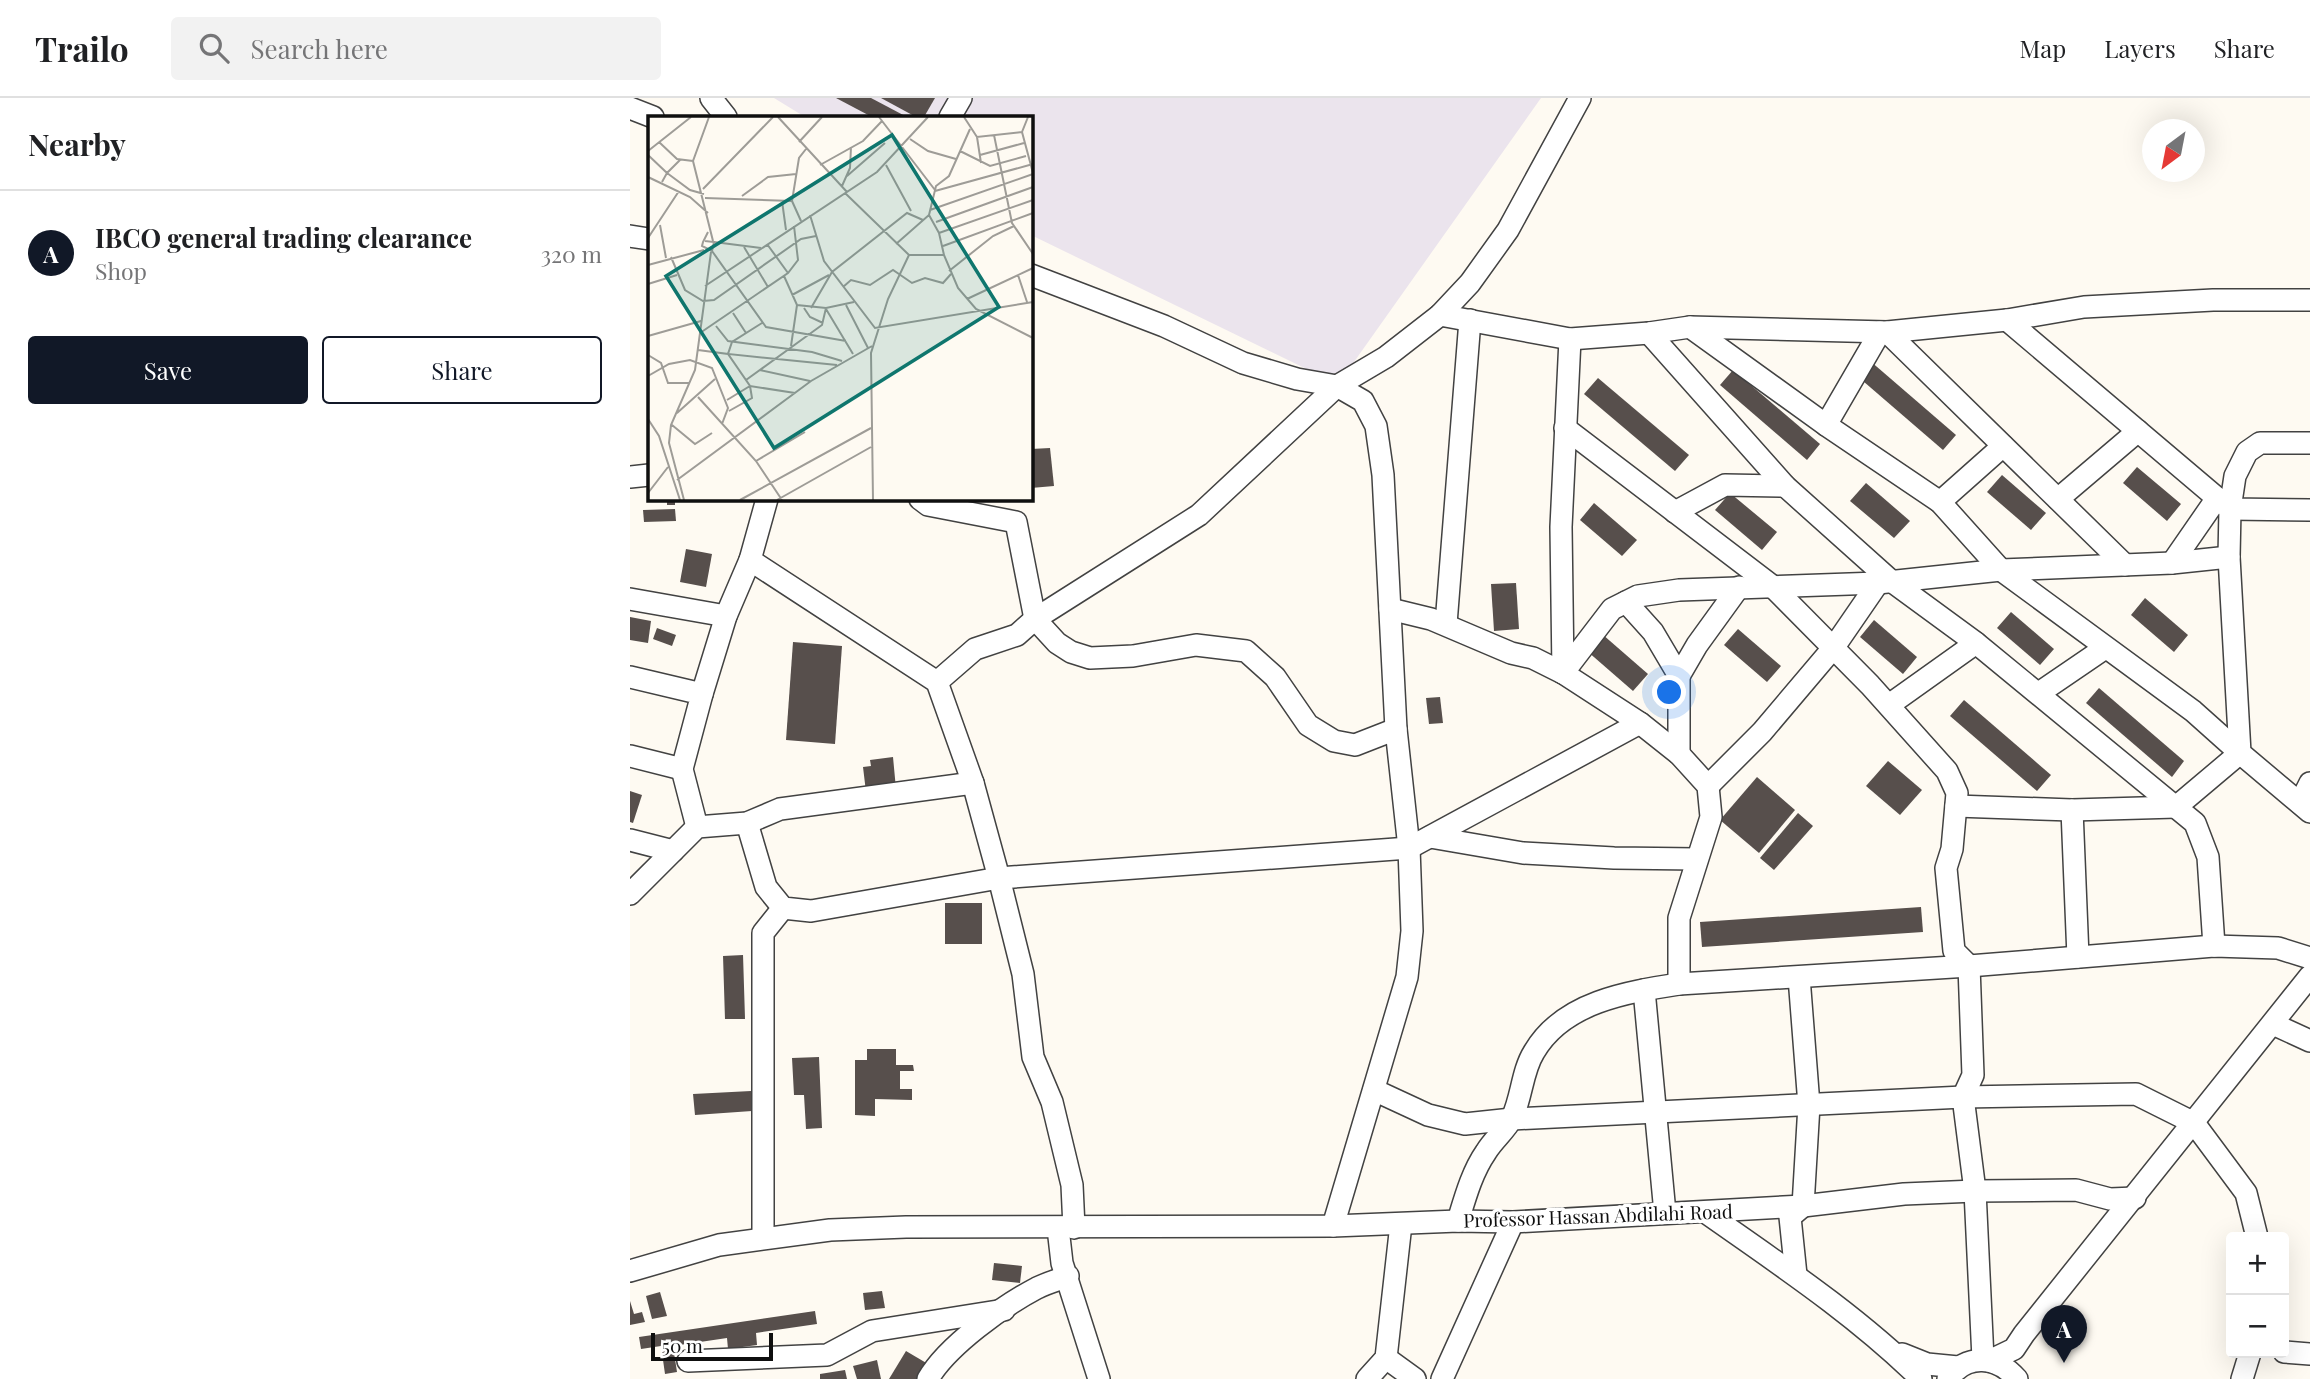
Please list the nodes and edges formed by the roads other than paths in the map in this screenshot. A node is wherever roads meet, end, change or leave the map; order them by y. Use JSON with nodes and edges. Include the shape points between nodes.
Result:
{"nodes":[{"id":1,"x":711,"y":98,"type":"edge"},
{"id":2,"x":961,"y":98,"type":"edge"},
{"id":3,"x":1580,"y":98,"type":"edge"},
{"id":4,"x":630,"y":108,"type":"edge"},
{"id":5,"x":650,"y":116,"type":"edge"},
{"id":6,"x":725,"y":116,"type":"edge"},
{"id":7,"x":951,"y":116,"type":"edge"},
{"id":8,"x":630,"y":236,"type":"edge"},
{"id":9,"x":648,"y":239,"type":"edge"},
{"id":10,"x":1032,"y":275,"type":"edge"},
{"id":11,"x":2310,"y":300,"type":"edge"},
{"id":12,"x":1440,"y":315,"type":"junction"},
{"id":13,"x":1469,"y":320,"type":"junction"},
{"id":14,"x":2007,"y":320,"type":"junction"},
{"id":15,"x":1690,"y":327,"type":"junction"},
{"id":16,"x":1883,"y":332,"type":"junction"},
{"id":17,"x":1649,"y":333,"type":"junction"},
{"id":18,"x":1570,"y":339,"type":"junction"},
{"id":19,"x":1337,"y":386,"type":"junction"},
{"id":20,"x":1826,"y":425,"type":"junction"},
{"id":21,"x":1565,"y":428,"type":"junction"},
{"id":22,"x":2138,"y":431,"type":"junction"},
{"id":23,"x":2310,"y":443,"type":"edge"},
{"id":24,"x":2003,"y":446,"type":"junction"},
{"id":25,"x":648,"y":475,"type":"edge"},
{"id":26,"x":630,"y":477,"type":"edge"},
{"id":27,"x":1785,"y":486,"type":"junction"},
{"id":28,"x":2058,"y":499,"type":"junction"},
{"id":29,"x":767,"y":500,"type":"edge"},
{"id":30,"x":921,"y":500,"type":"edge"},
{"id":31,"x":1940,"y":502,"type":"junction"},
{"id":32,"x":2224,"y":504,"type":"junction"},
{"id":33,"x":2310,"y":510,"type":"edge"},
{"id":34,"x":1675,"y":512,"type":"junction"},
{"id":35,"x":2229,"y":557,"type":"junction"},
{"id":36,"x":750,"y":560,"type":"junction"},
{"id":37,"x":2172,"y":563,"type":"junction"},
{"id":38,"x":2125,"y":565,"type":"junction"},
{"id":39,"x":2001,"y":570,"type":"junction"},
{"id":40,"x":1884,"y":582,"type":"junction"},
{"id":41,"x":1771,"y":585,"type":"junction"},
{"id":42,"x":1740,"y":587,"type":"junction"},
{"id":43,"x":630,"y":599,"type":"edge"},
{"id":44,"x":1626,"y":603,"type":"junction"},
{"id":45,"x":1390,"y":610,"type":"junction"},
{"id":46,"x":726,"y":615,"type":"junction"},
{"id":47,"x":1035,"y":619,"type":"junction"},
{"id":48,"x":1446,"y":624,"type":"junction"},
{"id":49,"x":1976,"y":643,"type":"junction"},
{"id":50,"x":1834,"y":647,"type":"junction"},
{"id":51,"x":2105,"y":648,"type":"junction"},
{"id":52,"x":1563,"y":673,"type":"junction"},
{"id":53,"x":1679,"y":676,"type":"junction"},
{"id":54,"x":630,"y":677,"type":"edge"},
{"id":55,"x":937,"y":681,"type":"junction"},
{"id":56,"x":702,"y":694,"type":"junction"},
{"id":57,"x":2039,"y":694,"type":"junction"},
{"id":58,"x":1889,"y":705,"type":"junction"},
{"id":59,"x":1640,"y":723,"type":"junction"},
{"id":60,"x":1396,"y":729,"type":"junction"},
{"id":61,"x":2240,"y":753,"type":"junction"},
{"id":62,"x":1679,"y":754,"type":"junction"},
{"id":63,"x":630,"y":756,"type":"edge"},
{"id":64,"x":682,"y":769,"type":"junction"},
{"id":65,"x":973,"y":783,"type":"junction"},
{"id":66,"x":2310,"y":783,"type":"edge"},
{"id":67,"x":1708,"y":786,"type":"junction"},
{"id":68,"x":1956,"y":806,"type":"junction"},
{"id":69,"x":2176,"y":807,"type":"junction"},
{"id":70,"x":2305,"y":808,"type":"edge"},
{"id":71,"x":2072,"y":810,"type":"junction"},
{"id":72,"x":747,"y":823,"type":"junction"},
{"id":73,"x":697,"y":827,"type":"junction"},
{"id":74,"x":1430,"y":837,"type":"junction"},
{"id":75,"x":630,"y":840,"type":"edge"},
{"id":76,"x":1409,"y":849,"type":"junction"},
{"id":77,"x":673,"y":851,"type":"junction"},
{"id":78,"x":1697,"y":859,"type":"junction"},
{"id":79,"x":999,"y":878,"type":"junction"},
{"id":80,"x":630,"y":894,"type":"edge"},
{"id":81,"x":783,"y":908,"type":"junction"},
{"id":82,"x":2214,"y":946,"type":"junction"},
{"id":83,"x":2078,"y":957,"type":"junction"},
{"id":84,"x":2310,"y":958,"type":"edge"},
{"id":85,"x":1969,"y":966,"type":"junction"},
{"id":86,"x":2310,"y":976,"type":"edge"},
{"id":87,"x":1799,"y":977,"type":"junction"},
{"id":88,"x":1679,"y":985,"type":"junction"},
{"id":89,"x":1644,"y":990,"type":"junction"},
{"id":90,"x":2273,"y":1024,"type":"junction"},
{"id":91,"x":2310,"y":1041,"type":"edge"},
{"id":92,"x":1374,"y":1090,"type":"junction"},
{"id":93,"x":1963,"y":1097,"type":"junction"},
{"id":94,"x":1809,"y":1105,"type":"junction"},
{"id":95,"x":1657,"y":1112,"type":"junction"},
{"id":96,"x":1512,"y":1119,"type":"junction"},
{"id":97,"x":2194,"y":1123,"type":"junction"},
{"id":98,"x":1975,"y":1191,"type":"junction"},
{"id":99,"x":2135,"y":1198,"type":"junction"},
{"id":100,"x":1803,"y":1206,"type":"junction"},
{"id":101,"x":1704,"y":1212,"type":"junction"},
{"id":102,"x":1665,"y":1213,"type":"junction"},
{"id":103,"x":1458,"y":1221,"type":"junction"},
{"id":104,"x":1513,"y":1222,"type":"junction"},
{"id":105,"x":1401,"y":1224,"type":"junction"},
{"id":106,"x":1333,"y":1226,"type":"junction"},
{"id":107,"x":1066,"y":1228,"type":"junction"},
{"id":108,"x":2256,"y":1232,"type":"edge"},
{"id":109,"x":763,"y":1238,"type":"junction"},
{"id":110,"x":630,"y":1271,"type":"edge"},
{"id":111,"x":1796,"y":1275,"type":"junction"},
{"id":112,"x":1068,"y":1276,"type":"junction"},
{"id":113,"x":1004,"y":1310,"type":"junction"},
{"id":114,"x":2024,"y":1334,"type":"junction"},
{"id":115,"x":1893,"y":1351,"type":"junction"},
{"id":116,"x":2289,"y":1352,"type":"edge"},
{"id":117,"x":2310,"y":1354,"type":"edge"},
{"id":118,"x":1386,"y":1358,"type":"junction"},
{"id":119,"x":2248,"y":1358,"type":"edge"},
{"id":120,"x":1986,"y":1360,"type":"junction"},
{"id":121,"x":688,"y":1361,"type":"dead end"},
{"id":122,"x":1953,"y":1373,"type":"edge"},
{"id":123,"x":928,"y":1379,"type":"edge"},
{"id":124,"x":1099,"y":1379,"type":"edge"},
{"id":125,"x":1367,"y":1379,"type":"edge"},
{"id":126,"x":1415,"y":1379,"type":"edge"},
{"id":127,"x":1442,"y":1379,"type":"edge"},
{"id":128,"x":1921,"y":1379,"type":"edge"},
{"id":129,"x":2019,"y":1379,"type":"edge"},
{"id":130,"x":2242,"y":1379,"type":"edge"}],
"edges":[{"from":1,"to":6,"type":"street"},
{"from":2,"to":7,"type":"street"},
{"from":3,"to":12,"type":"street","via":[[1508,230]]},
{"from":4,"to":5,"type":"street"},
{"from":8,"to":9,"type":"street"},
{"from":10,"to":19,"type":"street","via":[[1164,326],[1243,363]]},
{"from":11,"to":14,"type":"street","via":[[2084,307]]},
{"from":12,"to":13,"type":"street"},
{"from":12,"to":19,"type":"street"},
{"from":13,"to":18,"type":"street"},
{"from":13,"to":48,"type":"street"},
{"from":14,"to":16,"type":"street"},
{"from":14,"to":22,"type":"street"},
{"from":15,"to":16,"type":"street"},
{"from":15,"to":17,"type":"street"},
{"from":15,"to":20,"type":"street"},
{"from":16,"to":20,"type":"street"},
{"from":16,"to":24,"type":"street"},
{"from":17,"to":18,"type":"street"},
{"from":17,"to":27,"type":"street"},
{"from":18,"to":21,"type":"street"},
{"from":19,"to":45,"type":"street","via":[[1363,401],[1376,426]]},
{"from":19,"to":47,"type":"street","via":[[1199,515]]},
{"from":20,"to":31,"type":"street"},
{"from":21,"to":34,"type":"street"},
{"from":21,"to":52,"type":"street"},
{"from":22,"to":28,"type":"street"},
{"from":22,"to":32,"type":"street"},
{"from":23,"to":32,"type":"street","via":[[2260,443],[2248,452]]},
{"from":24,"to":28,"type":"street"},
{"from":24,"to":31,"type":"street"},
{"from":25,"to":26,"type":"street"},
{"from":27,"to":34,"type":"street","via":[[1725,485]]},
{"from":27,"to":40,"type":"street"},
{"from":28,"to":38,"type":"street"},
{"from":29,"to":36,"type":"street"},
{"from":30,"to":47,"type":"street","via":[[1016,522]]},
{"from":31,"to":39,"type":"street"},
{"from":32,"to":33,"type":"street"},
{"from":32,"to":35,"type":"street"},
{"from":32,"to":37,"type":"street"},
{"from":34,"to":41,"type":"street"},
{"from":35,"to":37,"type":"street"},
{"from":35,"to":61,"type":"street"},
{"from":36,"to":46,"type":"street"},
{"from":36,"to":55,"type":"street"},
{"from":37,"to":38,"type":"street"},
{"from":38,"to":39,"type":"street"},
{"from":39,"to":40,"type":"street"},
{"from":39,"to":51,"type":"street"},
{"from":40,"to":41,"type":"street"},
{"from":40,"to":49,"type":"street"},
{"from":40,"to":50,"type":"street"},
{"from":41,"to":42,"type":"street"},
{"from":41,"to":50,"type":"street"},
{"from":42,"to":44,"type":"street","via":[[1679,590],[1639,596]]},
{"from":42,"to":53,"type":"street"},
{"from":43,"to":46,"type":"street"},
{"from":44,"to":52,"type":"street","via":[[1612,609]]},
{"from":44,"to":53,"type":"street","via":[[1653,632]]},
{"from":45,"to":48,"type":"street"},
{"from":45,"to":60,"type":"street"},
{"from":46,"to":56,"type":"street"},
{"from":47,"to":55,"type":"street","via":[[1017,635],[975,649]]},
{"from":47,"to":60,"type":"street","via":[[1057,643],[1090,658],[1196,645],[1246,652],[1275,677],[1308,726],[1334,741],[1355,744]]},
{"from":48,"to":52,"type":"street"},
{"from":49,"to":57,"type":"street"},
{"from":49,"to":58,"type":"street"},
{"from":50,"to":58,"type":"street"},
{"from":50,"to":67,"type":"street","via":[[1762,732]]},
{"from":51,"to":57,"type":"street"},
{"from":51,"to":61,"type":"street","via":[[2193,711]]},
{"from":52,"to":59,"type":"street"},
{"from":53,"to":62,"type":"street"},
{"from":54,"to":56,"type":"street"},
{"from":55,"to":65,"type":"street"},
{"from":56,"to":64,"type":"street"},
{"from":57,"to":69,"type":"street"},
{"from":58,"to":68,"type":"street","via":[[1947,771]]},
{"from":59,"to":62,"type":"street"},
{"from":59,"to":74,"type":"street"},
{"from":60,"to":76,"type":"street"},
{"from":61,"to":69,"type":"street"},
{"from":61,"to":70,"type":"street"},
{"from":62,"to":67,"type":"street"},
{"from":63,"to":64,"type":"street"},
{"from":64,"to":73,"type":"street"},
{"from":65,"to":72,"type":"street","via":[[780,808]]},
{"from":65,"to":79,"type":"street"},
{"from":66,"to":70,"type":"street"},
{"from":67,"to":78,"type":"street","via":[[1711,817]]},
{"from":68,"to":71,"type":"street"},
{"from":68,"to":85,"type":"street","via":[[1946,868],[1954,951]]},
{"from":69,"to":71,"type":"street"},
{"from":69,"to":82,"type":"street","via":[[2195,822],[2208,857]]},
{"from":71,"to":83,"type":"street"},
{"from":72,"to":73,"type":"street"},
{"from":72,"to":81,"type":"street","via":[[766,887]]},
{"from":73,"to":77,"type":"street"},
{"from":74,"to":76,"type":"street"},
{"from":74,"to":78,"type":"street","via":[[1522,853]]},
{"from":75,"to":77,"type":"street"},
{"from":76,"to":79,"type":"street"},
{"from":76,"to":92,"type":"street","via":[[1412,931],[1407,977]]},
{"from":77,"to":80,"type":"street"},
{"from":78,"to":88,"type":"street","via":[[1679,918]]},
{"from":79,"to":81,"type":"street","via":[[811,911]]},
{"from":79,"to":107,"type":"street","via":[[1023,974],[1033,1057],[1052,1102],[1072,1185]]},
{"from":81,"to":109,"type":"street","via":[[763,933]]},
{"from":82,"to":83,"type":"street"},
{"from":82,"to":84,"type":"street","via":[[2278,948]]},
{"from":83,"to":85,"type":"street"},
{"from":85,"to":87,"type":"street"},
{"from":85,"to":93,"type":"street","via":[[1973,1075]]},
{"from":86,"to":90,"type":"street"},
{"from":87,"to":88,"type":"street"},
{"from":87,"to":94,"type":"street"},
{"from":88,"to":89,"type":"street"},
{"from":89,"to":95,"type":"street"},
{"from":89,"to":96,"type":"street","via":[[1572,1012],[1552,1028],[1532,1053]]},
{"from":90,"to":91,"type":"street"},
{"from":90,"to":97,"type":"street"},
{"from":92,"to":96,"type":"street","via":[[1428,1115],[1465,1124]]},
{"from":92,"to":106,"type":"street"},
{"from":93,"to":94,"type":"street"},
{"from":93,"to":97,"type":"street","via":[[2136,1094]]},
{"from":93,"to":98,"type":"street"},
{"from":94,"to":95,"type":"street"},
{"from":94,"to":100,"type":"street"},
{"from":95,"to":96,"type":"street"},
{"from":95,"to":102,"type":"street"},
{"from":96,"to":103,"type":"street","via":[[1485,1152]]},
{"from":97,"to":99,"type":"street"},
{"from":97,"to":108,"type":"street","via":[[2246,1193]]},
{"from":98,"to":99,"type":"street","name":"Professor Hassan Abdilahi Road","via":[[2076,1190],[2110,1199]]},
{"from":98,"to":100,"type":"street","name":"Professor Hassan Abdilahi Road"},
{"from":98,"to":120,"type":"street"},
{"from":99,"to":114,"type":"street"},
{"from":100,"to":101,"type":"street","name":"Professor Hassan Abdilahi Road"},
{"from":100,"to":111,"type":"street","via":[[1790,1217]]},
{"from":101,"to":102,"type":"street","name":"Professor Hassan Abdilahi Road"},
{"from":101,"to":111,"type":"street"},
{"from":102,"to":104,"type":"street","name":"Professor Hassan Abdilahi Road"},
{"from":103,"to":104,"type":"street","name":"Professor Hassan Abdilahi Road"},
{"from":103,"to":105,"type":"street","name":"Professor Hassan Abdilahi Road"},
{"from":104,"to":127,"type":"street"},
{"from":105,"to":106,"type":"street","name":"Professor Hassan Abdilahi Road"},
{"from":105,"to":118,"type":"street"},
{"from":106,"to":107,"type":"street","name":"Professor Hassan Abdilahi Road"},
{"from":107,"to":109,"type":"street","name":"Professor Hassan Abdilahi Road","via":[[830,1230]]},
{"from":107,"to":112,"type":"street","via":[[1062,1263]]},
{"from":109,"to":110,"type":"street","name":"Professor Hassan Abdilahi Road","via":[[719,1245]]},
{"from":111,"to":115,"type":"street"},
{"from":112,"to":113,"type":"street","via":[[1038,1287]]},
{"from":112,"to":124,"type":"street"},
{"from":113,"to":121,"type":"street","via":[[872,1331],[827,1355]]},
{"from":113,"to":123,"type":"street","via":[[962,1340]]},
{"from":114,"to":120,"type":"street","via":[[2014,1349]]},
{"from":114,"to":129,"type":"street"},
{"from":115,"to":122,"type":"street"},
{"from":115,"to":128,"type":"street"},
{"from":116,"to":117,"type":"street"},
{"from":118,"to":125,"type":"street"},
{"from":118,"to":126,"type":"street"},
{"from":119,"to":130,"type":"street"},
{"from":120,"to":122,"type":"street","via":[[1970,1362]]},
{"from":120,"to":129,"type":"street","via":[[2007,1368]]}]}
